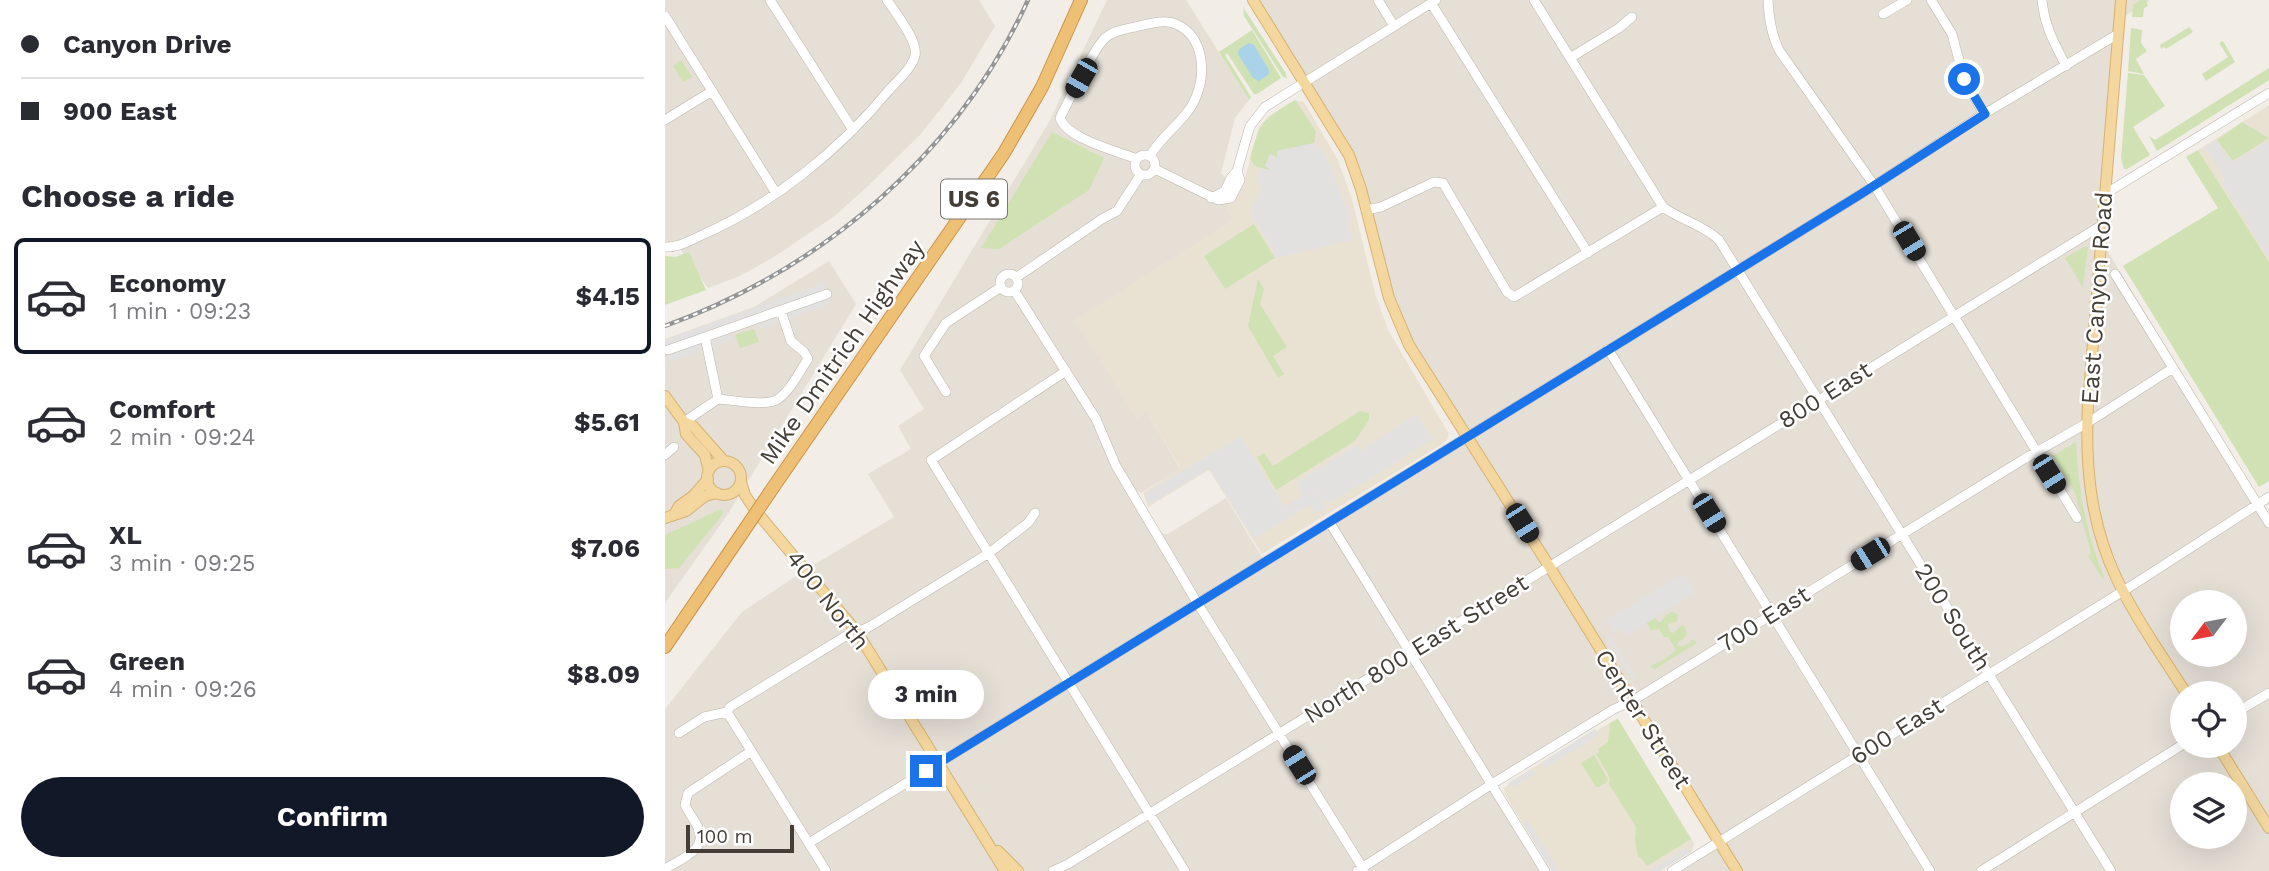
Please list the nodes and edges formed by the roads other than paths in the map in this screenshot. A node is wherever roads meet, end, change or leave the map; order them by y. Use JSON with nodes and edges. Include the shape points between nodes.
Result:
{"nodes":[{"id":1,"x":770,"y":0,"type":"edge"},
{"id":2,"x":887,"y":0,"type":"edge"},
{"id":3,"x":1081,"y":0,"type":"edge"},
{"id":4,"x":1253,"y":0,"type":"edge"},
{"id":5,"x":1378,"y":0,"type":"edge"},
{"id":6,"x":1534,"y":0,"type":"edge"},
{"id":7,"x":1768,"y":0,"type":"edge"},
{"id":8,"x":1907,"y":0,"type":"edge"},
{"id":9,"x":1931,"y":0,"type":"edge"},
{"id":10,"x":2042,"y":0,"type":"edge"},
{"id":11,"x":2121,"y":0,"type":"edge"},
{"id":12,"x":1433,"y":1,"type":"edge"},
{"id":13,"x":1883,"y":14,"type":"dead end"},
{"id":14,"x":665,"y":16,"type":"edge"},
{"id":15,"x":1632,"y":17,"type":"dead end"},
{"id":16,"x":1394,"y":26,"type":"junction"},
{"id":17,"x":2118,"y":34,"type":"junction"},
{"id":18,"x":1570,"y":58,"type":"junction"},
{"id":19,"x":2066,"y":65,"type":"junction"},
{"id":20,"x":1305,"y":82,"type":"junction"},
{"id":21,"x":712,"y":91,"type":"junction"},
{"id":22,"x":2269,"y":93,"type":"edge"},
{"id":23,"x":1985,"y":114,"type":"junction"},
{"id":24,"x":665,"y":120,"type":"edge"},
{"id":25,"x":853,"y":130,"type":"junction"},
{"id":26,"x":1150,"y":156,"type":"junction"},
{"id":27,"x":1137,"y":159,"type":"junction"},
{"id":28,"x":1155,"y":169,"type":"junction"},
{"id":29,"x":1141,"y":174,"type":"junction"},
{"id":30,"x":1874,"y":185,"type":"junction"},
{"id":31,"x":776,"y":193,"type":"junction"},
{"id":32,"x":2105,"y":194,"type":"junction"},
{"id":33,"x":1663,"y":207,"type":"junction"},
{"id":34,"x":1367,"y":210,"type":"junction"},
{"id":35,"x":2102,"y":225,"type":"junction"},
{"id":36,"x":665,"y":247,"type":"edge"},
{"id":37,"x":1588,"y":253,"type":"junction"},
{"id":38,"x":1737,"y":269,"type":"junction"},
{"id":39,"x":2115,"y":274,"type":"dead end"},
{"id":40,"x":1017,"y":277,"type":"junction"},
{"id":41,"x":1001,"y":287,"type":"junction"},
{"id":42,"x":1014,"y":290,"type":"junction"},
{"id":43,"x":827,"y":293,"type":"dead end"},
{"id":44,"x":781,"y":311,"type":"junction"},
{"id":45,"x":1954,"y":316,"type":"junction"},
{"id":46,"x":705,"y":337,"type":"junction"},
{"id":47,"x":1608,"y":349,"type":"junction"},
{"id":48,"x":668,"y":351,"type":"dead end"},
{"id":49,"x":2173,"y":368,"type":"junction"},
{"id":50,"x":1066,"y":371,"type":"junction"},
{"id":51,"x":946,"y":391,"type":"dead end"},
{"id":52,"x":665,"y":396,"type":"edge"},
{"id":53,"x":718,"y":399,"type":"junction"},
{"id":54,"x":1818,"y":399,"type":"junction"},
{"id":55,"x":684,"y":422,"type":"junction"},
{"id":56,"x":2087,"y":423,"type":"junction"},
{"id":57,"x":1467,"y":438,"type":"junction"},
{"id":58,"x":674,"y":447,"type":"dead end"},
{"id":59,"x":2036,"y":453,"type":"junction"},
{"id":60,"x":665,"y":455,"type":"edge"},
{"id":61,"x":725,"y":461,"type":"junction"},
{"id":62,"x":708,"y":475,"type":"junction"},
{"id":63,"x":1688,"y":480,"type":"junction"},
{"id":64,"x":741,"y":482,"type":"junction"},
{"id":65,"x":722,"y":494,"type":"junction"},
{"id":66,"x":2269,"y":497,"type":"edge"},
{"id":67,"x":2257,"y":505,"type":"junction"},
{"id":68,"x":755,"y":510,"type":"junction"},
{"id":69,"x":1035,"y":513,"type":"dead end"},
{"id":70,"x":670,"y":516,"type":"edge"},
{"id":71,"x":2077,"y":518,"type":"dead end"},
{"id":72,"x":1331,"y":523,"type":"junction"},
{"id":73,"x":2269,"y":523,"type":"edge"},
{"id":74,"x":1902,"y":535,"type":"junction"},
{"id":75,"x":989,"y":553,"type":"junction"},
{"id":76,"x":1549,"y":566,"type":"junction"},
{"id":77,"x":2123,"y":590,"type":"junction"},
{"id":78,"x":1198,"y":604,"type":"junction"},
{"id":79,"x":1772,"y":615,"type":"junction"},
{"id":80,"x":857,"y":632,"type":"junction"},
{"id":81,"x":665,"y":646,"type":"edge"},
{"id":82,"x":1411,"y":652,"type":"junction"},
{"id":83,"x":1988,"y":675,"type":"junction"},
{"id":84,"x":2179,"y":681,"type":"edge"},
{"id":85,"x":1069,"y":682,"type":"junction"},
{"id":86,"x":2269,"y":693,"type":"edge"},
{"id":87,"x":1632,"y":701,"type":"junction"},
{"id":88,"x":2247,"y":706,"type":"edge"},
{"id":89,"x":727,"y":712,"type":"junction"},
{"id":90,"x":679,"y":733,"type":"dead end"},
{"id":91,"x":1279,"y":733,"type":"junction"},
{"id":92,"x":750,"y":752,"type":"junction"},
{"id":93,"x":2170,"y":753,"type":"edge"},
{"id":94,"x":1857,"y":755,"type":"junction"},
{"id":95,"x":2225,"y":758,"type":"edge"},
{"id":96,"x":939,"y":763,"type":"junction"},
{"id":97,"x":1492,"y":784,"type":"junction"},
{"id":98,"x":2074,"y":812,"type":"junction"},
{"id":99,"x":1150,"y":813,"type":"junction"},
{"id":100,"x":2269,"y":828,"type":"edge"},
{"id":101,"x":984,"y":836,"type":"junction"},
{"id":102,"x":1718,"y":841,"type":"junction"},
{"id":103,"x":809,"y":844,"type":"junction"},
{"id":104,"x":1064,"y":868,"type":"edge"},
{"id":105,"x":665,"y":869,"type":"edge"},
{"id":106,"x":1361,"y":870,"type":"edge"},
{"id":107,"x":826,"y":871,"type":"edge"},
{"id":108,"x":1005,"y":871,"type":"edge"},
{"id":109,"x":1018,"y":871,"type":"edge"},
{"id":110,"x":1053,"y":871,"type":"edge"},
{"id":111,"x":1185,"y":871,"type":"edge"},
{"id":112,"x":1545,"y":871,"type":"edge"},
{"id":113,"x":1672,"y":871,"type":"edge"},
{"id":114,"x":1737,"y":871,"type":"edge"},
{"id":115,"x":1930,"y":871,"type":"edge"},
{"id":116,"x":1981,"y":871,"type":"edge"},
{"id":117,"x":2111,"y":871,"type":"edge"}],
"edges":[{"from":1,"to":25,"type":"street"},
{"from":2,"to":25,"type":"street","via":[[913,40],[916,53]]},
{"from":3,"to":81,"type":"highway","name":"Mike Dmitrich Highway","number":"US 6","bridge":true,"via":[[1046,80],[1004,153]]},
{"from":4,"to":20,"type":"main road","name":"Center Street"},
{"from":5,"to":16,"type":"street"},
{"from":6,"to":18,"type":"street"},
{"from":7,"to":30,"type":"street","via":[[1779,50]]},
{"from":8,"to":13,"type":"street"},
{"from":9,"to":23,"type":"street","via":[[1952,34],[1964,79]]},
{"from":10,"to":19,"type":"street","via":[[2049,35]]},
{"from":11,"to":17,"type":"main road","name":"East Canyon Road"},
{"from":12,"to":16,"type":"street"},
{"from":12,"to":37,"type":"street"},
{"from":14,"to":21,"type":"street"},
{"from":15,"to":18,"type":"street"},
{"from":16,"to":20,"type":"street"},
{"from":17,"to":19,"type":"street"},
{"from":17,"to":32,"type":"main road","name":"East Canyon Road"},
{"from":18,"to":33,"type":"street"},
{"from":19,"to":23,"type":"street"},
{"from":20,"to":28,"type":"street","via":[[1253,119],[1237,171],[1225,191],[1212,198]]},
{"from":20,"to":34,"type":"main road","name":"Center Street","via":[[1349,155]]},
{"from":21,"to":24,"type":"street"},
{"from":21,"to":31,"type":"street"},
{"from":22,"to":32,"type":"street"},
{"from":23,"to":30,"type":"street"},
{"from":25,"to":31,"type":"street"},
{"from":26,"to":27,"type":"street"},
{"from":26,"to":27,"type":"street","via":[[1191,107],[1202,74],[1195,42],[1178,25],[1157,22],[1104,40],[1060,118],[1073,134]]},
{"from":26,"to":28,"type":"street"},
{"from":27,"to":29,"type":"street","via":[[1135,166]]},
{"from":28,"to":29,"type":"street"},
{"from":29,"to":40,"type":"street","via":[[1118,211]]},
{"from":30,"to":38,"type":"street"},
{"from":30,"to":45,"type":"street"},
{"from":31,"to":36,"type":"street","via":[[719,228]]},
{"from":32,"to":35,"type":"main road","name":"East Canyon Road"},
{"from":33,"to":37,"type":"street"},
{"from":33,"to":38,"type":"street","name":"200 South","via":[[1714,235]]},
{"from":34,"to":37,"type":"street","via":[[1440,181],[1514,297]]},
{"from":34,"to":57,"type":"main road","name":"Center Street","via":[[1401,331]]},
{"from":35,"to":45,"type":"street","name":"800 East"},
{"from":35,"to":56,"type":"main road","name":"East Canyon Road"},
{"from":38,"to":47,"type":"street"},
{"from":38,"to":54,"type":"street","name":"200 South"},
{"from":39,"to":49,"type":"street"},
{"from":40,"to":41,"type":"street","via":[[1006,274]]},
{"from":40,"to":42,"type":"street"},
{"from":41,"to":42,"type":"street"},
{"from":41,"to":51,"type":"street","via":[[946,323],[924,356]]},
{"from":42,"to":50,"type":"street"},
{"from":43,"to":44,"type":"street"},
{"from":44,"to":46,"type":"street"},
{"from":44,"to":53,"type":"street","via":[[791,341],[808,359],[793,381],[777,399],[765,403]]},
{"from":45,"to":54,"type":"street","name":"800 East"},
{"from":45,"to":59,"type":"street"},
{"from":46,"to":48,"type":"street"},
{"from":46,"to":53,"type":"street"},
{"from":47,"to":57,"type":"street"},
{"from":47,"to":63,"type":"street"},
{"from":49,"to":56,"type":"street","name":"700 East"},
{"from":49,"to":67,"type":"street"},
{"from":50,"to":75,"type":"street","via":[[931,460]]},
{"from":50,"to":78,"type":"street"},
{"from":52,"to":55,"type":"main road"},
{"from":53,"to":55,"type":"street"},
{"from":54,"to":63,"type":"street","name":"800 East"},
{"from":54,"to":74,"type":"street","name":"200 South"},
{"from":55,"to":61,"type":"main road"},
{"from":55,"to":62,"type":"main road","via":[[686,434],[705,455]]},
{"from":56,"to":59,"type":"street","name":"700 East"},
{"from":56,"to":77,"type":"main road","name":"East Canyon Road","via":[[2093,508]]},
{"from":57,"to":72,"type":"street"},
{"from":57,"to":76,"type":"main road","name":"Center Street"},
{"from":58,"to":60,"type":"street"},
{"from":59,"to":71,"type":"street"},
{"from":59,"to":74,"type":"street","name":"700 East"},
{"from":61,"to":62,"type":"main road"},
{"from":61,"to":64,"type":"main road","via":[[738,469]]},
{"from":62,"to":65,"type":"main road","via":[[711,488]]},
{"from":62,"to":70,"type":"main road"},
{"from":63,"to":76,"type":"street","name":"800 East"},
{"from":63,"to":79,"type":"street"},
{"from":64,"to":65,"type":"main road","via":[[735,491]]},
{"from":64,"to":68,"type":"main road"},
{"from":65,"to":68,"type":"main road"},
{"from":65,"to":70,"type":"main road","via":[[703,497],[686,511]]},
{"from":66,"to":67,"type":"street","name":"600 East"},
{"from":67,"to":73,"type":"street"},
{"from":67,"to":77,"type":"street","name":"600 East"},
{"from":68,"to":80,"type":"main road","name":"400 North"},
{"from":69,"to":75,"type":"street"},
{"from":72,"to":78,"type":"street"},
{"from":72,"to":82,"type":"street"},
{"from":74,"to":79,"type":"street","name":"700 East"},
{"from":74,"to":83,"type":"street","name":"200 South"},
{"from":75,"to":80,"type":"street"},
{"from":75,"to":85,"type":"street"},
{"from":76,"to":82,"type":"street","name":"North 800 East Street"},
{"from":76,"to":87,"type":"main road","name":"Center Street"},
{"from":77,"to":83,"type":"street","name":"600 East"},
{"from":77,"to":84,"type":"main road","name":"East Canyon Road"},
{"from":78,"to":85,"type":"street"},
{"from":78,"to":91,"type":"street"},
{"from":79,"to":87,"type":"street","name":"700 East"},
{"from":79,"to":94,"type":"street"},
{"from":80,"to":89,"type":"street"},
{"from":80,"to":96,"type":"main road","name":"400 North"},
{"from":82,"to":91,"type":"street","name":"North 800 East Street"},
{"from":82,"to":97,"type":"street"},
{"from":83,"to":94,"type":"street","name":"600 East"},
{"from":83,"to":98,"type":"street","name":"200 South"},
{"from":85,"to":96,"type":"street"},
{"from":85,"to":99,"type":"street"},
{"from":86,"to":88,"type":"street"},
{"from":87,"to":97,"type":"street","name":"700 East"},
{"from":87,"to":102,"type":"main road","name":"Center Street"},
{"from":89,"to":90,"type":"street","via":[[704,717]]},
{"from":89,"to":92,"type":"street"},
{"from":91,"to":99,"type":"street","name":"North 800 East Street"},
{"from":91,"to":106,"type":"street"},
{"from":92,"to":103,"type":"street"},
{"from":92,"to":105,"type":"street","via":[[686,796],[685,805],[701,833],[701,842]]},
{"from":93,"to":98,"type":"street"},
{"from":94,"to":102,"type":"street","name":"600 East"},
{"from":94,"to":115,"type":"street"},
{"from":95,"to":100,"type":"main road"},
{"from":96,"to":101,"type":"main road","name":"400 North"},
{"from":96,"to":103,"type":"street"},
{"from":97,"to":106,"type":"street","name":"700 East"},
{"from":97,"to":112,"type":"street"},
{"from":98,"to":116,"type":"street"},
{"from":98,"to":117,"type":"street","name":"200 South"},
{"from":99,"to":104,"type":"street","name":"North 800 East Street"},
{"from":99,"to":111,"type":"street"},
{"from":101,"to":108,"type":"main road"},
{"from":101,"to":109,"type":"main road"},
{"from":102,"to":113,"type":"street","name":"600 East"},
{"from":102,"to":114,"type":"main road","name":"Center Street"},
{"from":103,"to":107,"type":"street"},
{"from":104,"to":110,"type":"street","name":"North 800 East Street"}]}
